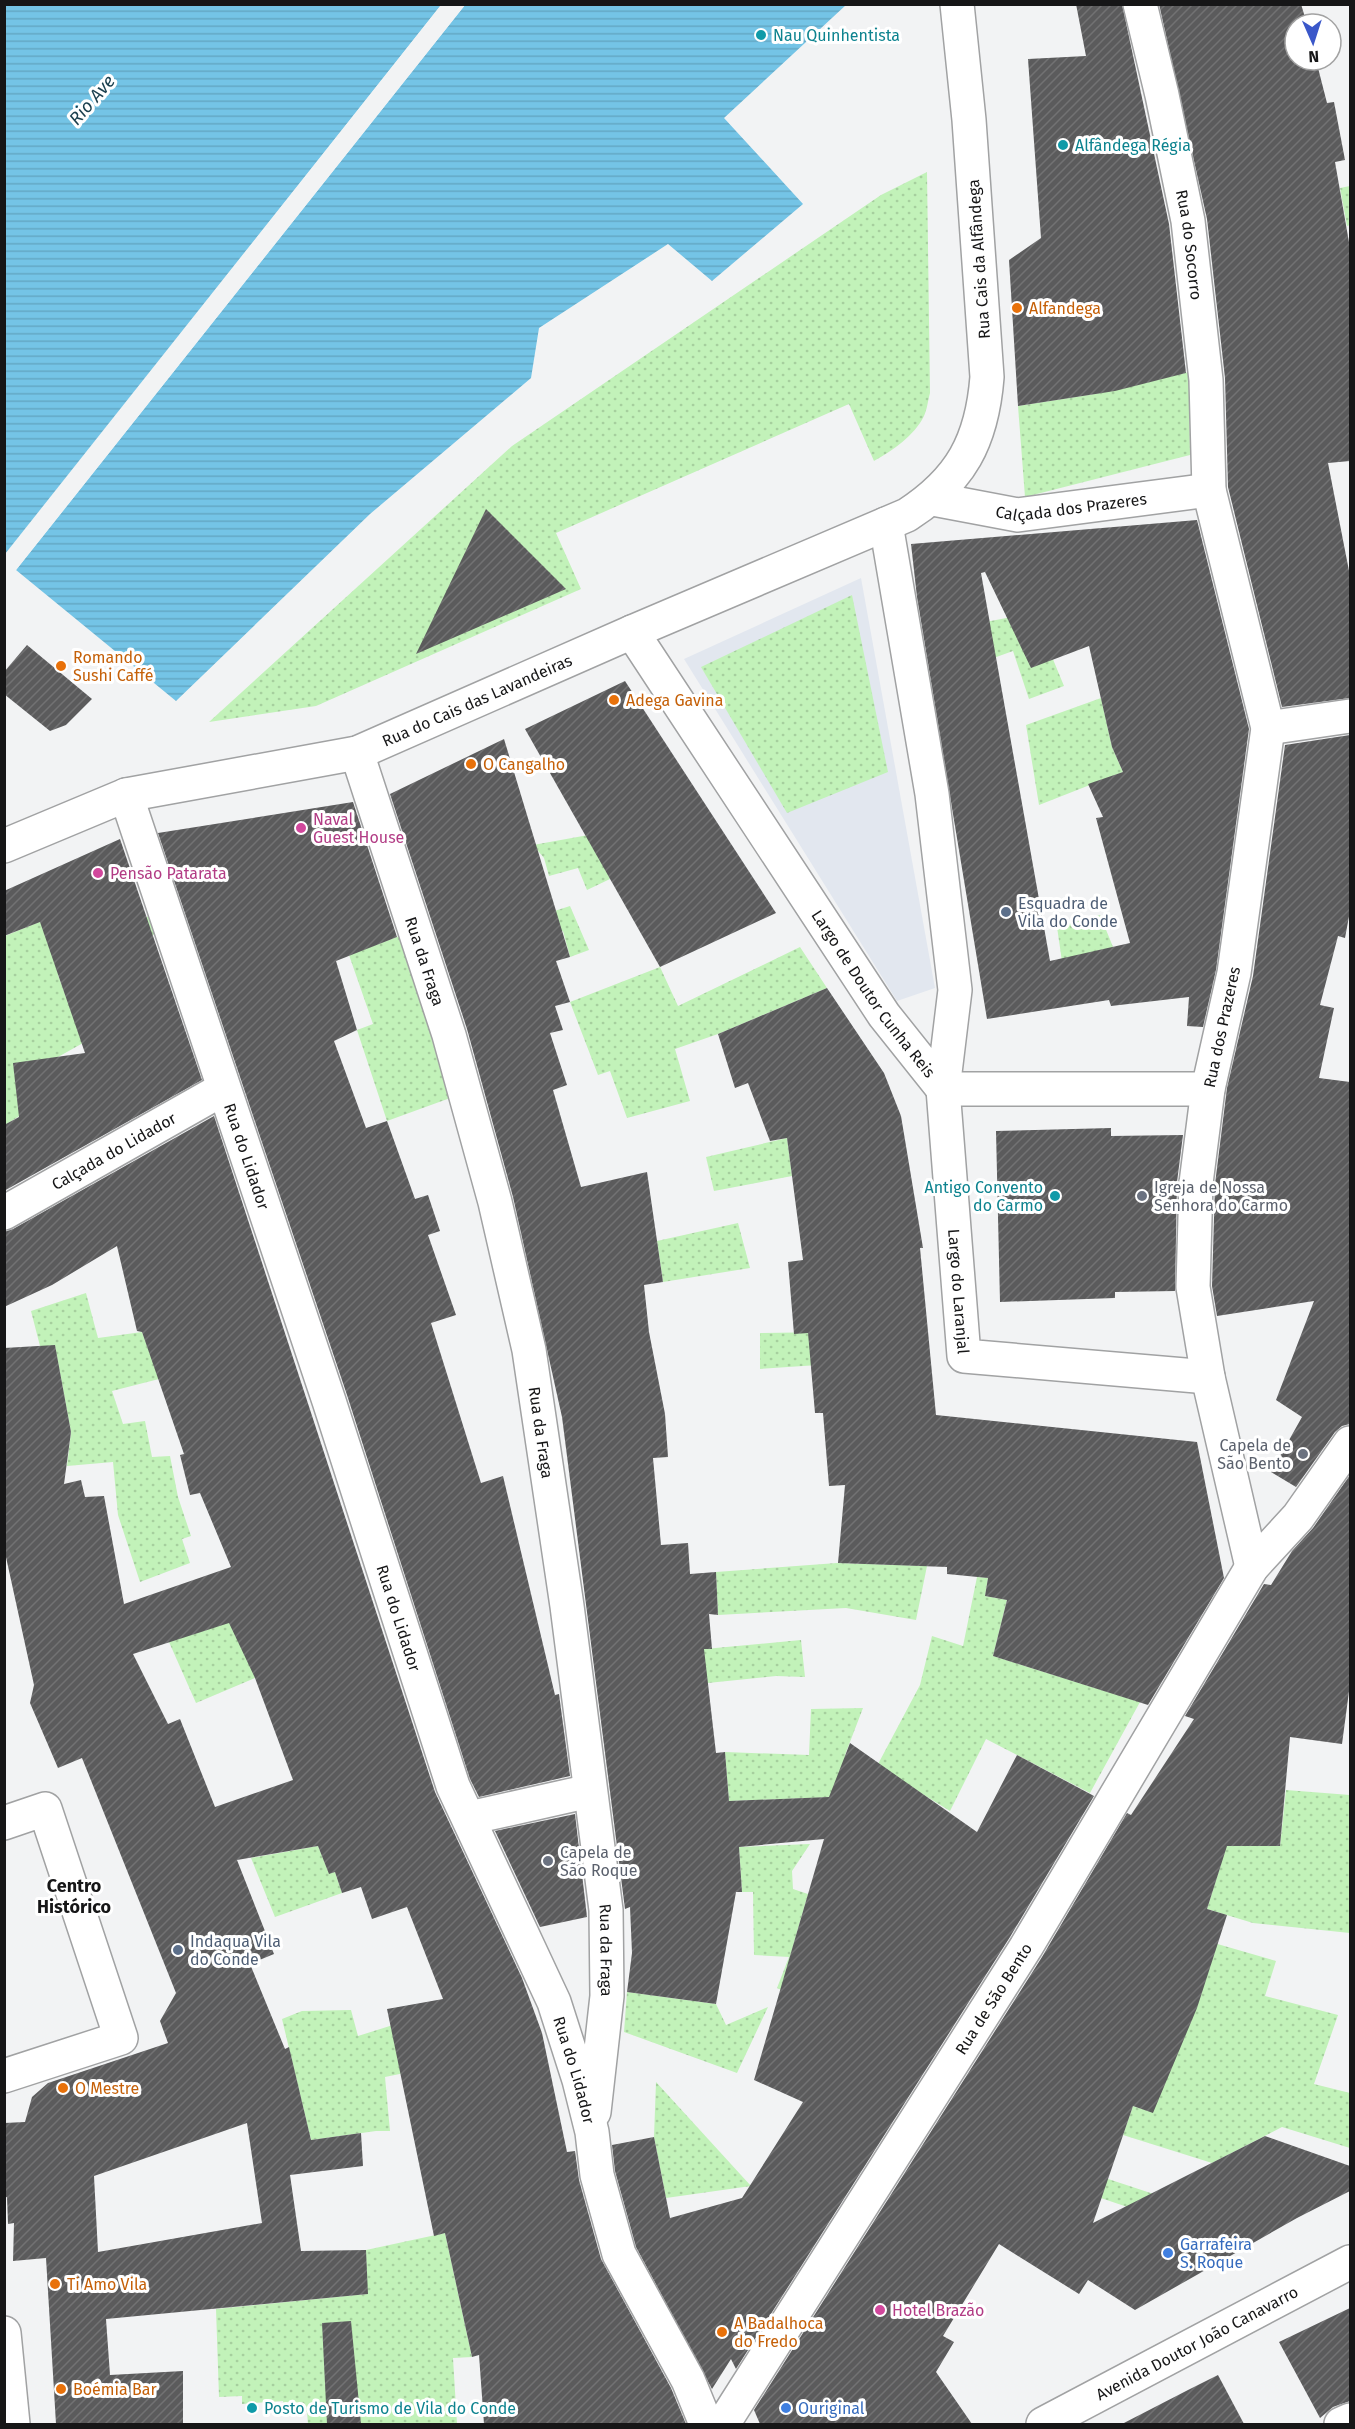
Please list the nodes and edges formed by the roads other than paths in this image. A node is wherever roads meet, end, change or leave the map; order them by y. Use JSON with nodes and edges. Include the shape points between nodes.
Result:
{"nodes":[{"id":1,"x":957,"y":4,"type":"edge"},
{"id":2,"x":1140,"y":4,"type":"edge"},
{"id":3,"x":1209,"y":490,"type":"junction"},
{"id":4,"x":933,"y":499,"type":"junction"},
{"id":5,"x":886,"y":524,"type":"junction"},
{"id":6,"x":632,"y":632,"type":"junction"},
{"id":7,"x":1350,"y":716,"type":"edge"},
{"id":8,"x":1268,"y":728,"type":"junction"},
{"id":9,"x":357,"y":753,"type":"junction"},
{"id":10,"x":126,"y":795,"type":"junction"},
{"id":11,"x":4,"y":846,"type":"edge"},
{"id":12,"x":223,"y":1089,"type":"junction"},
{"id":13,"x":943,"y":1089,"type":"junction"},
{"id":14,"x":1208,"y":1089,"type":"junction"},
{"id":15,"x":4,"y":1213,"type":"edge"},
{"id":16,"x":1208,"y":1377,"type":"junction"},
{"id":17,"x":1350,"y":1443,"type":"edge"},
{"id":18,"x":1252,"y":1567,"type":"junction"},
{"id":19,"x":590,"y":1791,"type":"junction"},
{"id":20,"x":469,"y":1818,"type":"junction"},
{"id":21,"x":4,"y":1823,"type":"edge"},
{"id":22,"x":4,"y":2076,"type":"edge"},
{"id":23,"x":592,"y":2132,"type":"junction"},
{"id":24,"x":1350,"y":2262,"type":"edge"},
{"id":25,"x":4,"y":2333,"type":"edge"},
{"id":26,"x":1350,"y":2420,"type":"edge"},
{"id":27,"x":13,"y":2424,"type":"edge"},
{"id":28,"x":706,"y":2424,"type":"edge"},
{"id":29,"x":723,"y":2424,"type":"edge"},
{"id":30,"x":1043,"y":2424,"type":"edge"},
{"id":31,"x":1341,"y":2424,"type":"edge"}],
"edges":[{"from":1,"to":4,"type":"street","name":"Rua Cais da Alfândega","via":[[987,377],[985,408],[977,436],[950,482]]},
{"from":2,"to":3,"type":"street","name":"Rua do Socorro","via":[[1188,220],[1206,380]]},
{"from":3,"to":4,"type":"street","name":"Calçada dos Prazeres","via":[[1018,515]]},
{"from":3,"to":8,"type":"street","name":"Rua dos Prazeres"},
{"from":4,"to":5,"type":"street","name":"Rua do Cais das Lavandeiras"},
{"from":5,"to":6,"type":"street","name":"Rua do Cais das Lavandeiras"},
{"from":5,"to":13,"type":"street","name":"Largo de Doutor Cunha Reis","via":[[932,794],[955,990]]},
{"from":6,"to":9,"type":"street","name":"Rua do Cais das Lavandeiras"},
{"from":6,"to":13,"type":"street","name":"Largo de Doutor Cunha Reis","via":[[884,1015]]},
{"from":7,"to":8,"type":"street"},
{"from":8,"to":14,"type":"street","name":"Rua dos Prazeres","via":[[1234,974]]},
{"from":9,"to":10,"type":"street","name":"Rua do Cais das Lavandeiras"},
{"from":9,"to":19,"type":"street","name":"Rua da Fraga","via":[[450,1035],[495,1202],[529,1350]]},
{"from":10,"to":11,"type":"street","name":"Rua do Cais das Lavandeiras"},
{"from":10,"to":12,"type":"street","name":"Rua do Lidador"},
{"from":12,"to":15,"type":"street","name":"Calçada do Lidador"},
{"from":12,"to":20,"type":"street","name":"Rua do Lidador","via":[[453,1786]]},
{"from":13,"to":14,"type":"street"},
{"from":13,"to":16,"type":"street","name":"Largo do Laranjal","via":[[964,1356]]},
{"from":14,"to":16,"type":"street","name":"Rua dos Prazeres","via":[[1196,1183],[1193,1287]]},
{"from":16,"to":18,"type":"street","name":"Rua dos Prazeres"},
{"from":17,"to":18,"type":"street","name":"Rua de São Bento","via":[[1298,1517]]},
{"from":18,"to":29,"type":"street","name":"Rua de São Bento","via":[[1026,1947]]},
{"from":19,"to":20,"type":"street"},
{"from":19,"to":23,"type":"street","name":"Rua da Fraga","via":[[606,1910],[607,1996]]},
{"from":20,"to":23,"type":"street","name":"Rua do Lidador","via":[[554,2002]]},
{"from":21,"to":22,"type":"street","via":[[45,1809],[121,2038]]},
{"from":23,"to":28,"type":"street","name":"Rua do Lidador","via":[[597,2175],[619,2254],[688,2380]]},
{"from":24,"to":30,"type":"street","name":"Avenida Doutor João Canavarro"},
{"from":25,"to":27,"type":"street"},
{"from":26,"to":31,"type":"street"}]}
